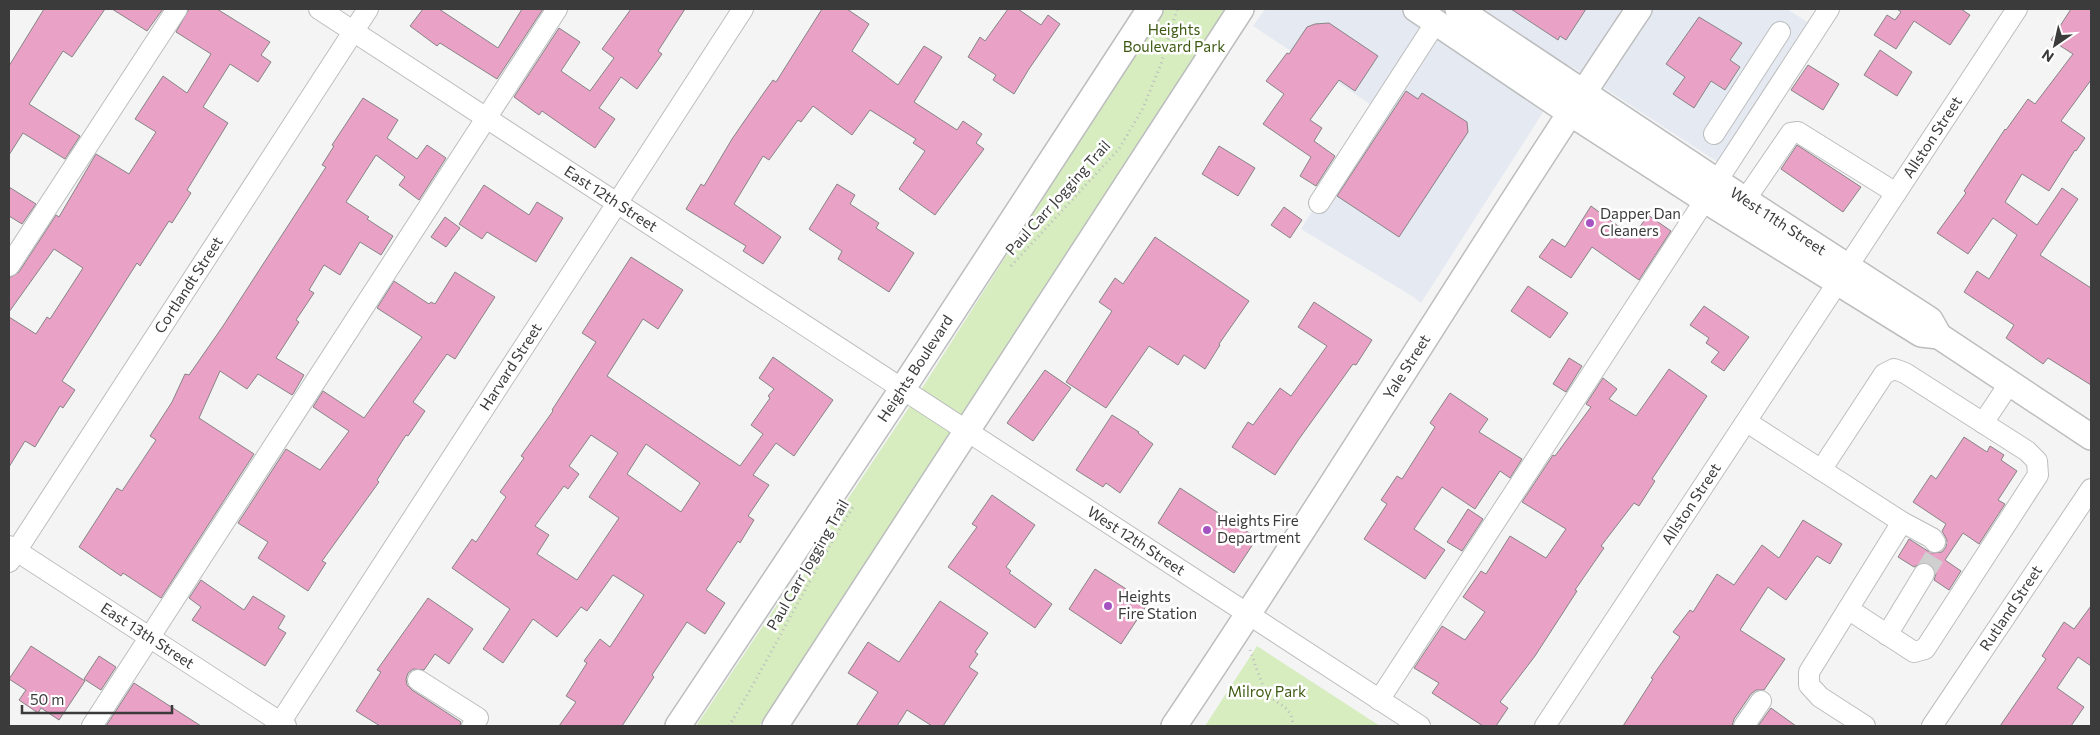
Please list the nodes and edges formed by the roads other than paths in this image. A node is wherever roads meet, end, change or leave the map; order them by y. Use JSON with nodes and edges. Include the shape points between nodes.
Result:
{"nodes":[{"id":1,"x":177,"y":9,"type":"edge"},
{"id":2,"x":319,"y":9,"type":"edge"},
{"id":3,"x":368,"y":9,"type":"edge"},
{"id":4,"x":557,"y":9,"type":"edge"},
{"id":5,"x":743,"y":9,"type":"edge"},
{"id":6,"x":1150,"y":9,"type":"edge"},
{"id":7,"x":1241,"y":9,"type":"edge"},
{"id":8,"x":1416,"y":9,"type":"edge"},
{"id":9,"x":1458,"y":9,"type":"edge"},
{"id":10,"x":1640,"y":9,"type":"edge"},
{"id":11,"x":1829,"y":9,"type":"edge"},
{"id":12,"x":2011,"y":11,"type":"edge"},
{"id":13,"x":1436,"y":22,"type":"junction"},
{"id":14,"x":353,"y":31,"type":"junction"},
{"id":15,"x":1780,"y":32,"type":"dead end"},
{"id":16,"x":1584,"y":92,"type":"junction"},
{"id":17,"x":1570,"y":113,"type":"junction"},
{"id":18,"x":487,"y":118,"type":"junction"},
{"id":19,"x":1714,"y":134,"type":"dead end"},
{"id":20,"x":1711,"y":190,"type":"junction"},
{"id":21,"x":1896,"y":193,"type":"junction"},
{"id":22,"x":1745,"y":200,"type":"junction"},
{"id":23,"x":617,"y":202,"type":"junction"},
{"id":24,"x":1319,"y":203,"type":"dead end"},
{"id":25,"x":9,"y":266,"type":"edge"},
{"id":26,"x":1843,"y":274,"type":"junction"},
{"id":27,"x":2009,"y":384,"type":"junction"},
{"id":28,"x":903,"y":388,"type":"junction"},
{"id":29,"x":1747,"y":422,"type":"junction"},
{"id":30,"x":1983,"y":423,"type":"junction"},
{"id":31,"x":966,"y":429,"type":"junction"},
{"id":32,"x":2091,"y":437,"type":"edge"},
{"id":33,"x":1821,"y":470,"type":"junction"},
{"id":34,"x":2091,"y":488,"type":"edge"},
{"id":35,"x":1902,"y":522,"type":"junction"},
{"id":36,"x":1935,"y":542,"type":"dead end"},
{"id":37,"x":11,"y":553,"type":"edge"},
{"id":38,"x":1924,"y":574,"type":"tunnel mouth"},
{"id":39,"x":1848,"y":609,"type":"junction"},
{"id":40,"x":1248,"y":616,"type":"junction"},
{"id":41,"x":1887,"y":635,"type":"junction"},
{"id":42,"x":149,"y":638,"type":"junction"},
{"id":43,"x":418,"y":680,"type":"dead end"},
{"id":44,"x":1379,"y":700,"type":"junction"},
{"id":45,"x":1761,"y":701,"type":"dead end"},
{"id":46,"x":281,"y":725,"type":"edge"},
{"id":47,"x":92,"y":726,"type":"edge"},
{"id":48,"x":472,"y":726,"type":"edge"},
{"id":49,"x":678,"y":726,"type":"edge"},
{"id":50,"x":775,"y":726,"type":"edge"},
{"id":51,"x":1174,"y":726,"type":"edge"},
{"id":52,"x":1420,"y":726,"type":"edge"},
{"id":53,"x":1544,"y":726,"type":"edge"},
{"id":54,"x":1744,"y":726,"type":"edge"},
{"id":55,"x":1866,"y":726,"type":"edge"},
{"id":56,"x":1932,"y":726,"type":"edge"}],
"edges":[{"from":1,"to":25,"type":"street"},
{"from":2,"to":14,"type":"street","name":"East 12th Street"},
{"from":3,"to":14,"type":"street","name":"Cortlandt Street"},
{"from":4,"to":18,"type":"street"},
{"from":5,"to":23,"type":"street","name":"Harvard Street"},
{"from":6,"to":28,"type":"main road","name":"Heights Boulevard"},
{"from":7,"to":31,"type":"main road"},
{"from":8,"to":13,"type":"main road","name":"West 11th Street"},
{"from":9,"to":16,"type":"main road","name":"West 11th Street"},
{"from":10,"to":16,"type":"main road","name":"Yale Street"},
{"from":11,"to":20,"type":"street"},
{"from":12,"to":21,"type":"street","name":"Allston Street"},
{"from":13,"to":17,"type":"main road","name":"West 11th Street"},
{"from":13,"to":24,"type":"street"},
{"from":14,"to":18,"type":"street","name":"East 12th Street"},
{"from":14,"to":37,"type":"street","name":"Cortlandt Street"},
{"from":15,"to":19,"type":"street"},
{"from":16,"to":17,"type":"main road","name":"Yale Street"},
{"from":16,"to":20,"type":"main road","name":"West 11th Street"},
{"from":17,"to":20,"type":"main road","name":"West 11th Street"},
{"from":17,"to":40,"type":"main road","name":"Yale Street"},
{"from":18,"to":23,"type":"street","name":"East 12th Street"},
{"from":18,"to":42,"type":"street"},
{"from":20,"to":22,"type":"main road","name":"West 11th Street"},
{"from":20,"to":26,"type":"main road"},
{"from":20,"to":44,"type":"street"},
{"from":21,"to":22,"type":"street","via":[[1798,132],[1791,133]]},
{"from":21,"to":26,"type":"street","name":"Allston Street"},
{"from":22,"to":26,"type":"main road","name":"West 11th Street"},
{"from":23,"to":28,"type":"street","name":"East 12th Street"},
{"from":23,"to":46,"type":"street","name":"Harvard Street"},
{"from":26,"to":27,"type":"main road","name":"West 11th Street","via":[[1930,320],[1939,336]]},
{"from":26,"to":29,"type":"street","name":"Allston Street"},
{"from":27,"to":30,"type":"street"},
{"from":27,"to":32,"type":"main road","name":"West 11th Street"},
{"from":28,"to":31,"type":"street","name":"West 12th Street"},
{"from":28,"to":49,"type":"main road","name":"Heights Boulevard"},
{"from":29,"to":33,"type":"street"},
{"from":29,"to":53,"type":"street","name":"Allston Street"},
{"from":30,"to":33,"type":"street","via":[[1906,374],[1894,370],[1884,374]]},
{"from":30,"to":41,"type":"street","via":[[2027,451],[2037,461],[2038,475],[1925,649],[1914,652]]},
{"from":31,"to":40,"type":"street","name":"West 12th Street"},
{"from":31,"to":50,"type":"main road"},
{"from":33,"to":35,"type":"street"},
{"from":34,"to":56,"type":"street","name":"Rutland Street"},
{"from":35,"to":36,"type":"street"},
{"from":35,"to":39,"type":"street"},
{"from":37,"to":42,"type":"street","name":"East 13th Street"},
{"from":38,"to":41,"type":"street"},
{"from":39,"to":41,"type":"street"},
{"from":39,"to":55,"type":"street","via":[[1810,672],[1809,685],[1820,697]]},
{"from":40,"to":44,"type":"street","name":"West 12th Street"},
{"from":40,"to":51,"type":"main road","name":"Yale Street"},
{"from":42,"to":46,"type":"street","name":"East 13th Street"},
{"from":42,"to":47,"type":"street"},
{"from":43,"to":48,"type":"street","via":[[478,718]]},
{"from":44,"to":52,"type":"street","name":"West 12th Street"},
{"from":45,"to":54,"type":"street"}]}
